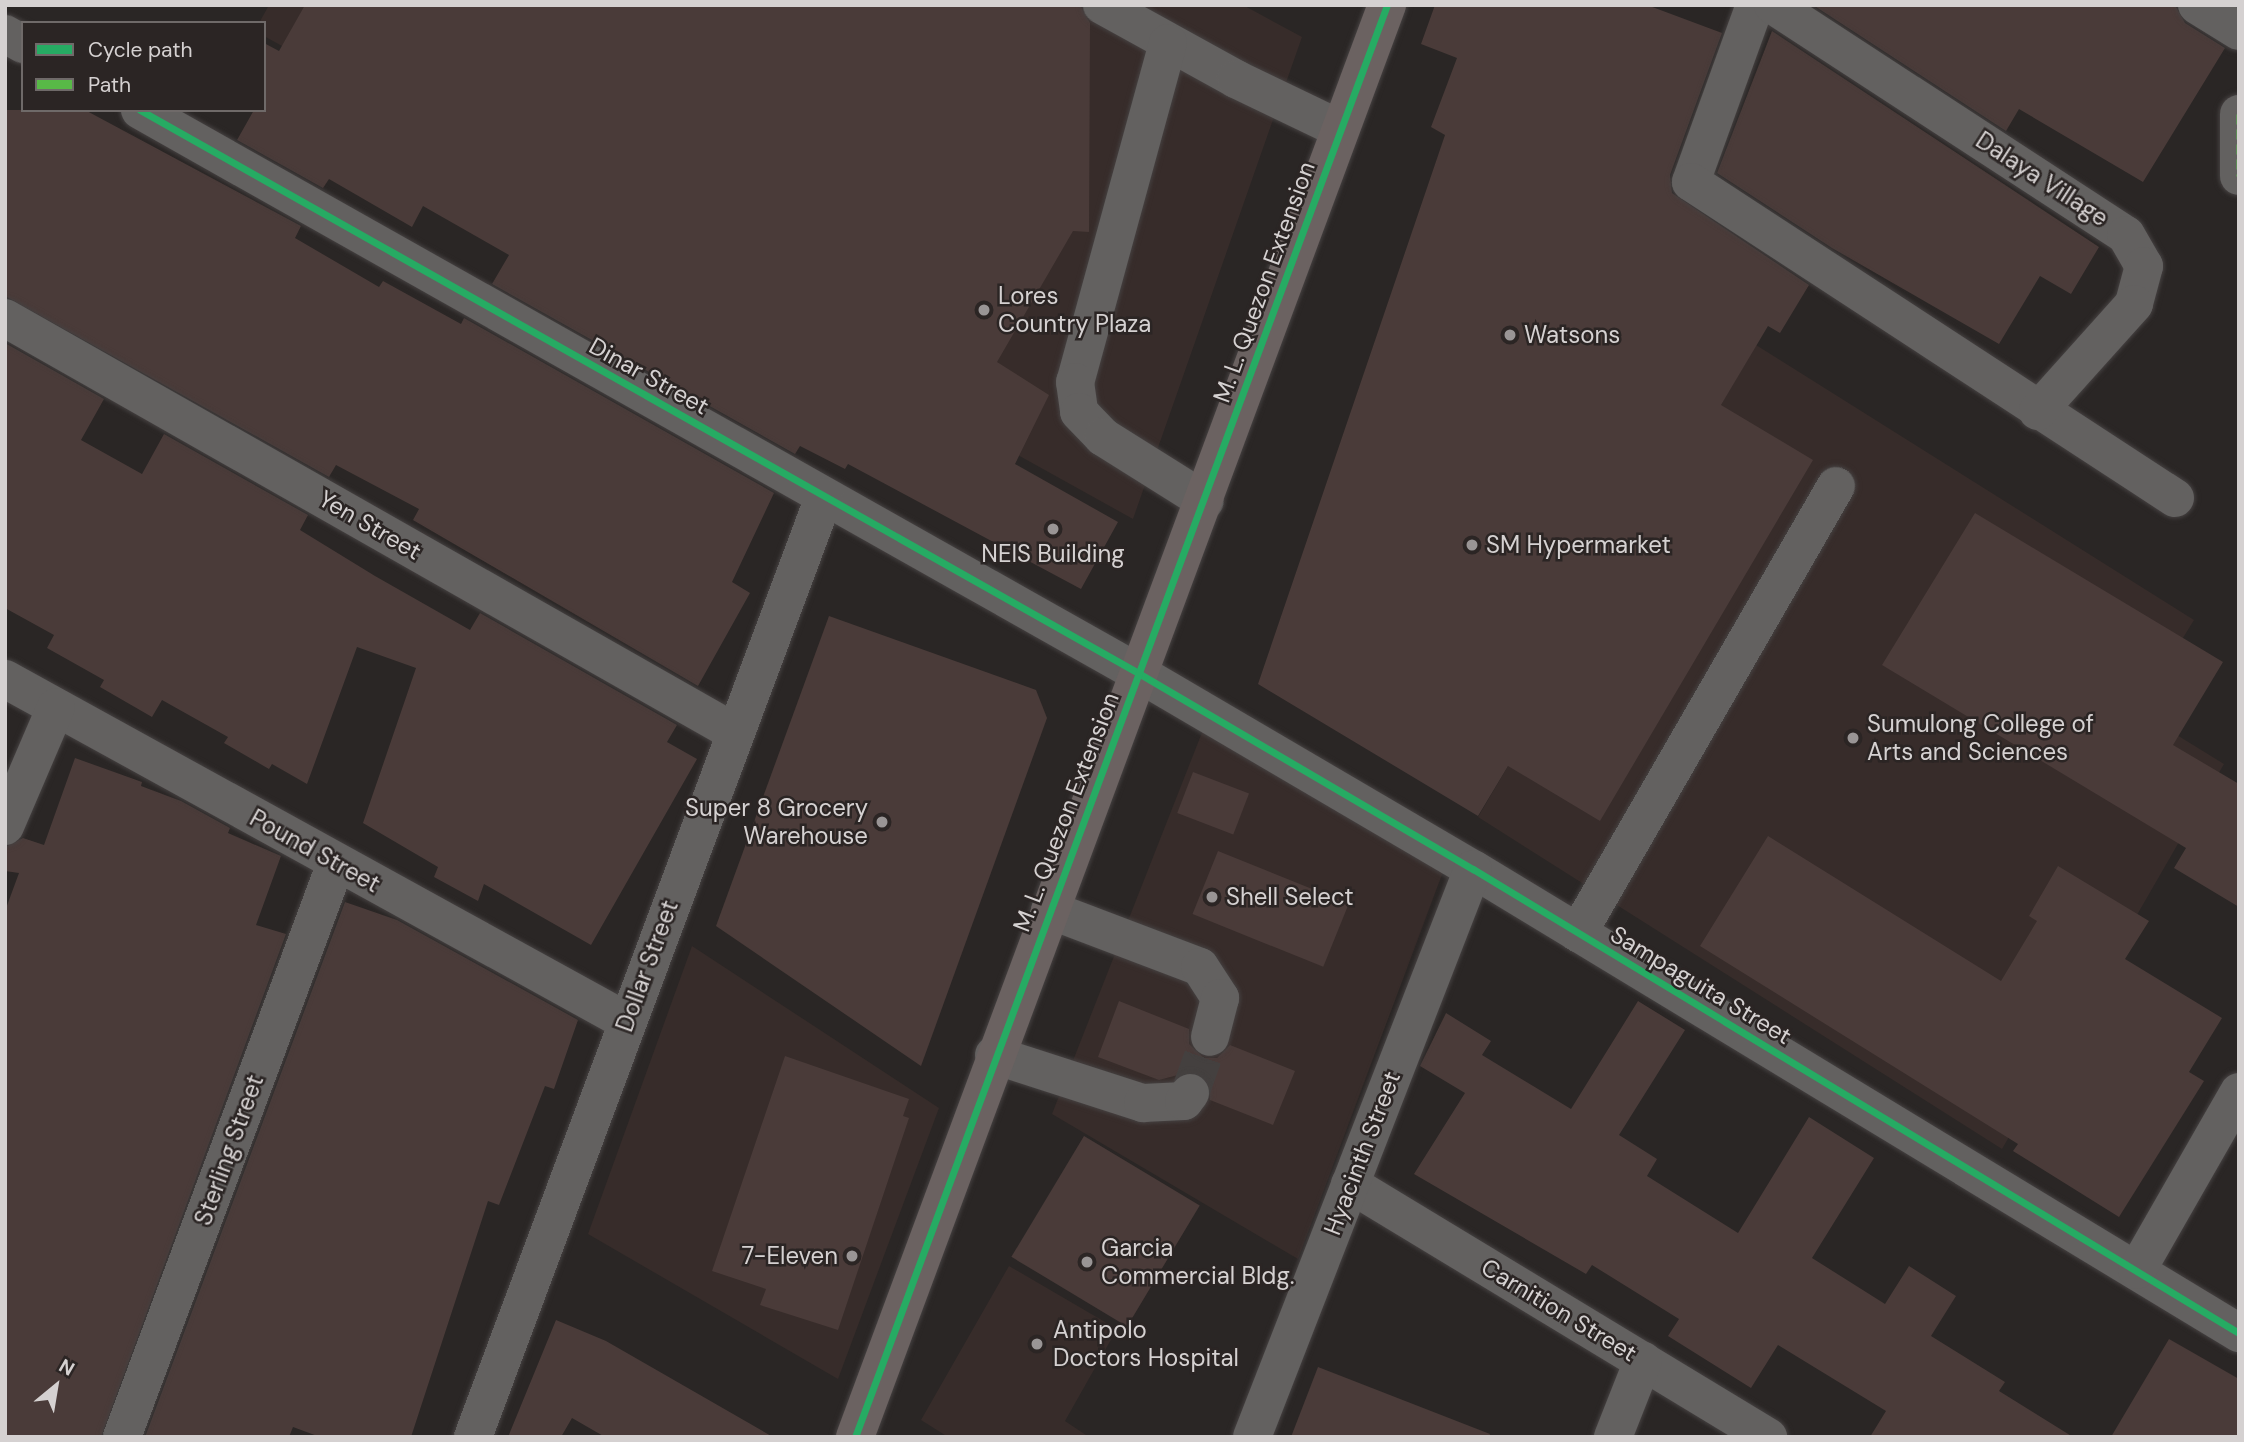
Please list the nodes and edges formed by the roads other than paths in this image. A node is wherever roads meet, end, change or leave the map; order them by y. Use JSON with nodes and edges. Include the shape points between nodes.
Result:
{"nodes":[{"id":1,"x":1102,"y":5,"type":"edge"},
{"id":2,"x":1387,"y":5,"type":"edge"},
{"id":3,"x":1755,"y":5,"type":"edge"},
{"id":4,"x":1773,"y":5,"type":"edge"},
{"id":5,"x":2197,"y":5,"type":"edge"},
{"id":6,"x":2239,"y":31,"type":"edge"},
{"id":7,"x":5,"y":34,"type":"edge"},
{"id":8,"x":21,"y":43,"type":"edge"},
{"id":9,"x":1168,"y":43,"type":"junction"},
{"id":10,"x":143,"y":112,"type":"edge"},
{"id":11,"x":2239,"y":114,"type":"edge"},
{"id":12,"x":1340,"y":129,"type":"junction"},
{"id":13,"x":2239,"y":176,"type":"edge"},
{"id":14,"x":5,"y":318,"type":"edge"},
{"id":15,"x":2038,"y":411,"type":"junction"},
{"id":16,"x":1836,"y":485,"type":"dead end"},
{"id":17,"x":824,"y":497,"type":"junction"},
{"id":18,"x":2175,"y":498,"type":"dead end"},
{"id":19,"x":1205,"y":500,"type":"junction"},
{"id":20,"x":1140,"y":674,"type":"junction"},
{"id":21,"x":5,"y":679,"type":"edge"},
{"id":22,"x":56,"y":707,"type":"junction"},
{"id":23,"x":734,"y":732,"type":"junction"},
{"id":24,"x":5,"y":826,"type":"edge"},
{"id":25,"x":336,"y":863,"type":"junction"},
{"id":26,"x":1473,"y":869,"type":"junction"},
{"id":27,"x":1049,"y":910,"type":"junction"},
{"id":28,"x":1578,"y":933,"type":"junction"},
{"id":29,"x":626,"y":1021,"type":"junction"},
{"id":30,"x":1210,"y":1037,"type":"tunnel mouth"},
{"id":31,"x":994,"y":1055,"type":"junction"},
{"id":32,"x":2239,"y":1092,"type":"edge"},
{"id":33,"x":1190,"y":1093,"type":"dead end"},
{"id":34,"x":1350,"y":1184,"type":"junction"},
{"id":35,"x":2137,"y":1270,"type":"junction"},
{"id":36,"x":2239,"y":1333,"type":"edge"},
{"id":37,"x":1643,"y":1361,"type":"junction"},
{"id":38,"x":121,"y":1437,"type":"edge"},
{"id":39,"x":472,"y":1437,"type":"edge"},
{"id":40,"x":855,"y":1437,"type":"edge"},
{"id":41,"x":1252,"y":1437,"type":"edge"},
{"id":42,"x":1613,"y":1437,"type":"edge"},
{"id":43,"x":1768,"y":1437,"type":"edge"}],
"edges":[{"from":1,"to":9,"type":"street"},
{"from":2,"to":12,"type":"main road","name":"M. L. Quezon Extension"},
{"from":3,"to":15,"type":"street","via":[[1691,182]]},
{"from":4,"to":15,"type":"street","name":"Dalaya Village","via":[[2126,235],[2144,266],[2134,304]]},
{"from":5,"to":6,"type":"street"},
{"from":7,"to":8,"type":"street"},
{"from":9,"to":12,"type":"street"},
{"from":9,"to":19,"type":"street","via":[[1075,383],[1079,412],[1103,437]]},
{"from":10,"to":17,"type":"street","name":"Dinar Street"},
{"from":11,"to":13,"type":"street"},
{"from":12,"to":19,"type":"main road","name":"M. L. Quezon Extension"},
{"from":14,"to":23,"type":"street","name":"Yen Street"},
{"from":15,"to":18,"type":"street"},
{"from":16,"to":28,"type":"street"},
{"from":17,"to":20,"type":"street","name":"Dinar Street"},
{"from":17,"to":23,"type":"street","name":"Dollar Street"},
{"from":19,"to":20,"type":"main road","name":"M. L. Quezon Extension"},
{"from":20,"to":26,"type":"street","name":"Sampaguita Street"},
{"from":20,"to":27,"type":"main road","name":"M. L. Quezon Extension"},
{"from":21,"to":22,"type":"street","name":"Pound Street"},
{"from":22,"to":24,"type":"street"},
{"from":22,"to":25,"type":"street","name":"Pound Street"},
{"from":23,"to":29,"type":"street","name":"Dollar Street"},
{"from":25,"to":29,"type":"street","name":"Pound Street"},
{"from":25,"to":38,"type":"street","name":"Sterling Street"},
{"from":26,"to":28,"type":"street","name":"Sampaguita Street"},
{"from":26,"to":34,"type":"street","name":"Hyacinth Street"},
{"from":27,"to":30,"type":"street","via":[[1200,967],[1220,998]]},
{"from":27,"to":31,"type":"main road","name":"M. L. Quezon Extension"},
{"from":28,"to":35,"type":"street","name":"Sampaguita Street"},
{"from":29,"to":39,"type":"street","name":"Dollar Street"},
{"from":31,"to":33,"type":"street","via":[[1143,1103],[1184,1101]]},
{"from":31,"to":40,"type":"main road","name":"M. L. Quezon Extension"},
{"from":32,"to":35,"type":"street"},
{"from":34,"to":37,"type":"street","name":"Carnition Street"},
{"from":34,"to":41,"type":"street","name":"Hyacinth Street"},
{"from":35,"to":36,"type":"street","name":"Sampaguita Street"},
{"from":37,"to":42,"type":"street"},
{"from":37,"to":43,"type":"street","name":"Carnition Street"}]}
